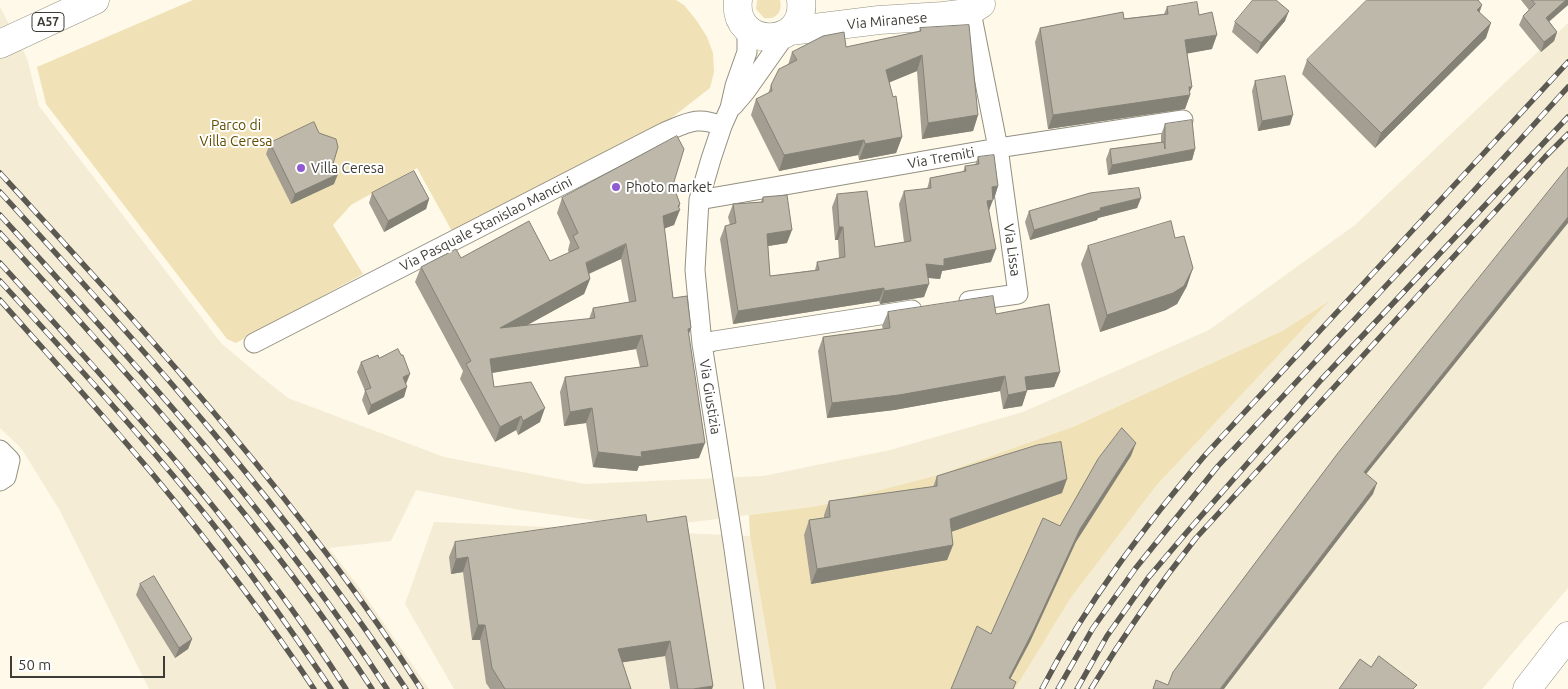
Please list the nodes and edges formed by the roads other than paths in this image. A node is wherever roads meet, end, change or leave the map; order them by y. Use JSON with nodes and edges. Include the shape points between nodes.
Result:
{"nodes":[{"id":1,"x":95,"y":0,"type":"edge"},
{"id":2,"x":801,"y":0,"type":"edge"},
{"id":3,"x":965,"y":2,"type":"edge"},
{"id":4,"x":738,"y":10,"type":"edge"},
{"id":5,"x":794,"y":31,"type":"junction"},
{"id":6,"x":0,"y":44,"type":"edge"},
{"id":7,"x":730,"y":108,"type":"junction"},
{"id":8,"x":1183,"y":120,"type":"edge"},
{"id":9,"x":722,"y":126,"type":"junction"},
{"id":10,"x":998,"y":148,"type":"junction"},
{"id":11,"x":700,"y":200,"type":"junction"},
{"id":12,"x":951,"y":304,"type":"edge"},
{"id":13,"x":932,"y":307,"type":"edge"},
{"id":14,"x":254,"y":343,"type":"dead end"},
{"id":15,"x":702,"y":344,"type":"junction"},
{"id":16,"x":0,"y":450,"type":"edge"},
{"id":17,"x":0,"y":482,"type":"edge"},
{"id":18,"x":1565,"y":646,"type":"edge"},
{"id":19,"x":754,"y":689,"type":"edge"},
{"id":20,"x":1527,"y":689,"type":"edge"}],
"edges":[{"from":1,"to":6,"type":"main road","number":"A57"},
{"from":2,"to":5,"type":"main road","via":[[800,17]]},
{"from":3,"to":5,"type":"main road","name":"Via Miranese","via":[[966,13]]},
{"from":3,"to":10,"type":"street","name":"Via Lissa","via":[[972,17]]},
{"from":4,"to":5,"type":"main road","name":"Via Miranese","via":[[759,36],[773,38]]},
{"from":4,"to":7,"type":"street","name":"Via Giustizia","via":[[747,52]]},
{"from":5,"to":7,"type":"street","name":"Via Giustizia"},
{"from":7,"to":9,"type":"street","name":"Via Giustizia"},
{"from":8,"to":10,"type":"street","name":"Via Tremiti"},
{"from":9,"to":11,"type":"street","name":"Via Giustizia"},
{"from":9,"to":14,"type":"street","name":"Via Pasquale Stanislao Mancini","via":[[708,120],[696,120],[665,132]]},
{"from":10,"to":11,"type":"street","name":"Via Tremiti"},
{"from":10,"to":12,"type":"street","name":"Via Lissa","via":[[1018,294]]},
{"from":11,"to":15,"type":"street","name":"Via Giustizia","via":[[695,270]]},
{"from":13,"to":15,"type":"street"},
{"from":15,"to":19,"type":"street","name":"Via Giustizia"},
{"from":16,"to":17,"type":"street","via":[[10,460],[6,477]]},
{"from":18,"to":20,"type":"main road"}]}
